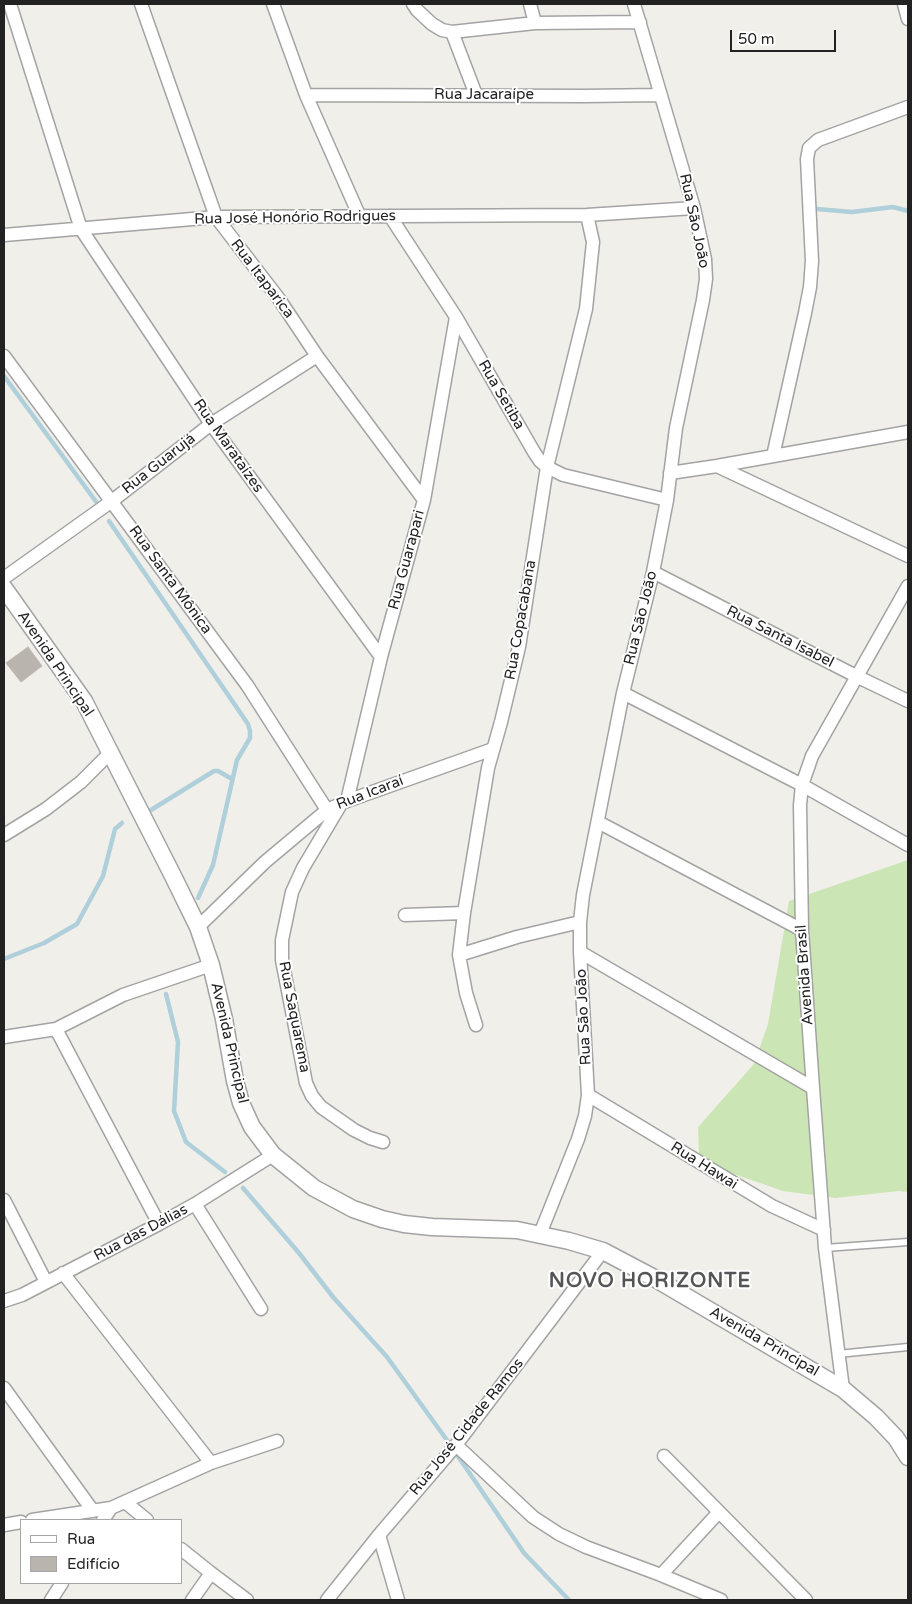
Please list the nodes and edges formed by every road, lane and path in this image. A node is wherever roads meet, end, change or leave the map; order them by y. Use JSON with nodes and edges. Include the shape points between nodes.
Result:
{"nodes":[{"id":1,"x":10,"y":4,"type":"edge"},
{"id":2,"x":141,"y":4,"type":"edge"},
{"id":3,"x":273,"y":4,"type":"edge"},
{"id":4,"x":413,"y":4,"type":"edge"},
{"id":5,"x":530,"y":4,"type":"edge"},
{"id":6,"x":634,"y":4,"type":"edge"},
{"id":7,"x":904,"y":4,"type":"edge"},
{"id":8,"x":908,"y":19,"type":"edge"},
{"id":9,"x":640,"y":22,"type":"junction"},
{"id":10,"x":535,"y":23,"type":"junction"},
{"id":11,"x":452,"y":32,"type":"junction"},
{"id":12,"x":306,"y":95,"type":"junction"},
{"id":13,"x":476,"y":95,"type":"junction"},
{"id":14,"x":662,"y":95,"type":"junction"},
{"id":15,"x":908,"y":107,"type":"edge"},
{"id":16,"x":694,"y":208,"type":"junction"},
{"id":17,"x":360,"y":215,"type":"junction"},
{"id":18,"x":587,"y":215,"type":"junction"},
{"id":19,"x":390,"y":216,"type":"junction"},
{"id":20,"x":216,"y":217,"type":"junction"},
{"id":21,"x":81,"y":229,"type":"junction"},
{"id":22,"x":4,"y":235,"type":"edge"},
{"id":23,"x":456,"y":317,"type":"junction"},
{"id":24,"x":4,"y":356,"type":"edge"},
{"id":25,"x":317,"y":356,"type":"junction"},
{"id":26,"x":211,"y":424,"type":"junction"},
{"id":27,"x":908,"y":432,"type":"edge"},
{"id":28,"x":773,"y":456,"type":"junction"},
{"id":29,"x":717,"y":466,"type":"junction"},
{"id":30,"x":547,"y":468,"type":"junction"},
{"id":31,"x":670,"y":473,"type":"junction"},
{"id":32,"x":112,"y":500,"type":"junction"},
{"id":33,"x":424,"y":500,"type":"junction"},
{"id":34,"x":666,"y":500,"type":"junction"},
{"id":35,"x":908,"y":556,"type":"edge"},
{"id":36,"x":653,"y":572,"type":"junction"},
{"id":37,"x":4,"y":578,"type":"edge"},
{"id":38,"x":908,"y":586,"type":"edge"},
{"id":39,"x":4,"y":588,"type":"edge"},
{"id":40,"x":381,"y":658,"type":"junction"},
{"id":41,"x":856,"y":676,"type":"junction"},
{"id":42,"x":623,"y":693,"type":"junction"},
{"id":43,"x":908,"y":701,"type":"edge"},
{"id":44,"x":493,"y":749,"type":"junction"},
{"id":45,"x":110,"y":752,"type":"junction"},
{"id":46,"x":802,"y":785,"type":"junction"},
{"id":47,"x":344,"y":802,"type":"junction"},
{"id":48,"x":327,"y":810,"type":"junction"},
{"id":49,"x":598,"y":822,"type":"junction"},
{"id":50,"x":5,"y":831,"type":"edge"},
{"id":51,"x":908,"y":845,"type":"edge"},
{"id":52,"x":464,"y":913,"type":"junction"},
{"id":53,"x":405,"y":915,"type":"dead end"},
{"id":54,"x":580,"y":922,"type":"junction"},
{"id":55,"x":198,"y":927,"type":"junction"},
{"id":56,"x":802,"y":930,"type":"junction"},
{"id":57,"x":580,"y":952,"type":"junction"},
{"id":58,"x":459,"y":955,"type":"junction"},
{"id":59,"x":211,"y":965,"type":"junction"},
{"id":60,"x":476,"y":1025,"type":"dead end"},
{"id":61,"x":56,"y":1029,"type":"junction"},
{"id":62,"x":4,"y":1037,"type":"edge"},
{"id":63,"x":813,"y":1088,"type":"junction"},
{"id":64,"x":588,"y":1095,"type":"junction"},
{"id":65,"x":383,"y":1142,"type":"dead end"},
{"id":66,"x":273,"y":1155,"type":"junction"},
{"id":67,"x":4,"y":1200,"type":"edge"},
{"id":68,"x":195,"y":1204,"type":"junction"},
{"id":69,"x":159,"y":1224,"type":"junction"},
{"id":70,"x":824,"y":1230,"type":"junction"},
{"id":71,"x":540,"y":1234,"type":"junction"},
{"id":72,"x":908,"y":1242,"type":"edge"},
{"id":73,"x":825,"y":1248,"type":"junction"},
{"id":74,"x":602,"y":1251,"type":"junction"},
{"id":75,"x":63,"y":1273,"type":"junction"},
{"id":76,"x":46,"y":1282,"type":"junction"},
{"id":77,"x":4,"y":1301,"type":"edge"},
{"id":78,"x":261,"y":1309,"type":"dead end"},
{"id":79,"x":908,"y":1347,"type":"edge"},
{"id":80,"x":838,"y":1354,"type":"junction"},
{"id":81,"x":4,"y":1388,"type":"edge"},
{"id":82,"x":843,"y":1389,"type":"junction"},
{"id":83,"x":8,"y":1400,"type":"edge"},
{"id":84,"x":277,"y":1441,"type":"dead end"},
{"id":85,"x":456,"y":1445,"type":"junction"},
{"id":86,"x":664,"y":1456,"type":"dead end"},
{"id":87,"x":908,"y":1457,"type":"edge"},
{"id":88,"x":211,"y":1463,"type":"junction"},
{"id":89,"x":125,"y":1502,"type":"junction"},
{"id":90,"x":111,"y":1508,"type":"junction"},
{"id":91,"x":93,"y":1511,"type":"junction"},
{"id":92,"x":719,"y":1512,"type":"junction"},
{"id":93,"x":39,"y":1519,"type":"edge"},
{"id":94,"x":104,"y":1519,"type":"edge"},
{"id":95,"x":146,"y":1519,"type":"edge"},
{"id":96,"x":20,"y":1522,"type":"edge"},
{"id":97,"x":4,"y":1525,"type":"edge"},
{"id":98,"x":379,"y":1535,"type":"junction"},
{"id":99,"x":182,"y":1550,"type":"edge"},
{"id":100,"x":210,"y":1573,"type":"junction"},
{"id":101,"x":661,"y":1575,"type":"junction"},
{"id":102,"x":61,"y":1584,"type":"edge"},
{"id":103,"x":51,"y":1600,"type":"edge"},
{"id":104,"x":192,"y":1600,"type":"edge"},
{"id":105,"x":247,"y":1600,"type":"edge"},
{"id":106,"x":327,"y":1600,"type":"edge"},
{"id":107,"x":398,"y":1600,"type":"edge"},
{"id":108,"x":721,"y":1600,"type":"edge"},
{"id":109,"x":806,"y":1600,"type":"edge"}],
"edges":[{"from":1,"to":21,"type":"street","name":"Rua Marataízes"},
{"from":2,"to":20,"type":"street","name":"Rua Itaparica"},
{"from":3,"to":12,"type":"street"},
{"from":4,"to":11,"type":"street","via":[[423,17],[442,30]]},
{"from":5,"to":10,"type":"street"},
{"from":6,"to":9,"type":"street","name":"Rua São João"},
{"from":7,"to":8,"type":"street"},
{"from":9,"to":10,"type":"street"},
{"from":9,"to":14,"type":"street","name":"Rua São João"},
{"from":10,"to":11,"type":"street"},
{"from":11,"to":13,"type":"street"},
{"from":12,"to":13,"type":"street","name":"Rua Jacaraípe"},
{"from":12,"to":17,"type":"street"},
{"from":13,"to":14,"type":"street","name":"Rua Jacaraípe"},
{"from":14,"to":16,"type":"street","name":"Rua São João"},
{"from":15,"to":28,"type":"street","via":[[818,140],[809,148],[810,287]]},
{"from":16,"to":18,"type":"street","name":"Rua José Honório Rodrigues"},
{"from":16,"to":31,"type":"street","name":"Rua São João","via":[[706,279]]},
{"from":17,"to":19,"type":"street","name":"Rua José Honório Rodrigues"},
{"from":17,"to":20,"type":"street","name":"Rua José Honório Rodrigues"},
{"from":18,"to":19,"type":"street","name":"Rua José Honório Rodrigues"},
{"from":18,"to":30,"type":"street","name":"Rua Copacabana","via":[[592,264],[586,309]]},
{"from":19,"to":23,"type":"street","name":"Rua Setiba"},
{"from":20,"to":21,"type":"street","name":"Rua José Honório Rodrigues"},
{"from":20,"to":25,"type":"street","name":"Rua Itaparica","via":[[279,299]]},
{"from":21,"to":22,"type":"street","name":"Rua José Honório Rodrigues"},
{"from":21,"to":26,"type":"street","name":"Rua Marataízes"},
{"from":23,"to":30,"type":"street","name":"Rua Setiba","via":[[534,452]]},
{"from":23,"to":33,"type":"street","name":"Rua Guarapari"},
{"from":24,"to":32,"type":"street","name":"Rua Santa Mônica"},
{"from":25,"to":26,"type":"street","name":"Rua Guarujá"},
{"from":25,"to":33,"type":"street","name":"Rua Itaparica"},
{"from":26,"to":32,"type":"street","name":"Rua Guarujá"},
{"from":26,"to":40,"type":"street","name":"Rua Marataízes"},
{"from":27,"to":28,"type":"street"},
{"from":28,"to":29,"type":"street"},
{"from":29,"to":31,"type":"street"},
{"from":29,"to":35,"type":"street"},
{"from":30,"to":34,"type":"street","via":[[563,475]]},
{"from":30,"to":44,"type":"street","name":"Rua Copacabana","via":[[519,647]]},
{"from":31,"to":34,"type":"street","name":"Rua São João"},
{"from":32,"to":37,"type":"street","name":"Rua Guarujá"},
{"from":32,"to":48,"type":"street","name":"Rua Santa Mônica","via":[[247,685]]},
{"from":33,"to":40,"type":"street","name":"Rua Guarapari"},
{"from":34,"to":36,"type":"street","name":"Rua São João"},
{"from":36,"to":41,"type":"street","name":"Rua Santa Isabel"},
{"from":36,"to":42,"type":"street","name":"Rua São João"},
{"from":38,"to":41,"type":"street","name":"Avenida Brasil"},
{"from":39,"to":45,"type":"street","name":"Avenida Principal","via":[[84,701]]},
{"from":40,"to":47,"type":"street","name":"Rua Guarapari"},
{"from":41,"to":43,"type":"street","name":"Rua Santa Isabel"},
{"from":41,"to":46,"type":"street","name":"Avenida Brasil","via":[[812,756]]},
{"from":42,"to":46,"type":"street"},
{"from":42,"to":49,"type":"street","name":"Rua São João"},
{"from":44,"to":47,"type":"street","name":"Rua Icaraí"},
{"from":44,"to":52,"type":"street","name":"Rua Copacabana"},
{"from":45,"to":50,"type":"street","via":[[81,782],[46,809]]},
{"from":45,"to":55,"type":"street","name":"Avenida Principal"},
{"from":46,"to":51,"type":"street"},
{"from":46,"to":56,"type":"street","name":"Avenida Brasil"},
{"from":47,"to":48,"type":"street","name":"Rua Icaraí"},
{"from":47,"to":65,"type":"street","name":"Rua Saquarema","via":[[292,892],[282,960],[306,1083],[312,1096],[354,1130]]},
{"from":48,"to":55,"type":"street","name":"Rua Icaraí","via":[[265,862]]},
{"from":49,"to":54,"type":"street","name":"Rua São João"},
{"from":49,"to":56,"type":"street"},
{"from":52,"to":53,"type":"street"},
{"from":52,"to":58,"type":"street","name":"Rua Copacabana"},
{"from":54,"to":57,"type":"street","name":"Rua São João"},
{"from":54,"to":58,"type":"street"},
{"from":55,"to":59,"type":"street","name":"Avenida Principal"},
{"from":56,"to":63,"type":"street","name":"Avenida Brasil"},
{"from":57,"to":63,"type":"street"},
{"from":57,"to":64,"type":"street","name":"Rua São João"},
{"from":58,"to":60,"type":"street","name":"Rua Copacabana"},
{"from":59,"to":61,"type":"street","via":[[122,994]]},
{"from":59,"to":66,"type":"street","name":"Avenida Principal","via":[[241,1103],[252,1128]]},
{"from":61,"to":62,"type":"street"},
{"from":61,"to":69,"type":"street"},
{"from":63,"to":70,"type":"street","name":"Avenida Brasil"},
{"from":64,"to":70,"type":"street","name":"Rua Hawai","via":[[772,1206]]},
{"from":64,"to":71,"type":"street","name":"Rua São João","via":[[578,1139]]},
{"from":66,"to":68,"type":"street","name":"Rua das Dálias"},
{"from":66,"to":71,"type":"street","name":"Avenida Principal","via":[[314,1188],[353,1209],[382,1219],[423,1226]]},
{"from":67,"to":76,"type":"street"},
{"from":68,"to":69,"type":"street","name":"Rua das Dálias"},
{"from":68,"to":78,"type":"street"},
{"from":69,"to":75,"type":"street","name":"Rua das Dálias"},
{"from":70,"to":73,"type":"street","name":"Avenida Brasil"},
{"from":71,"to":74,"type":"street","name":"Avenida Principal"},
{"from":72,"to":73,"type":"lane"},
{"from":73,"to":80,"type":"street","name":"Avenida Brasil"},
{"from":74,"to":82,"type":"street","name":"Avenida Principal","via":[[656,1279]]},
{"from":74,"to":85,"type":"street","name":"Rua José Cidade Ramos"},
{"from":75,"to":76,"type":"street","name":"Rua das Dálias"},
{"from":75,"to":88,"type":"street"},
{"from":76,"to":77,"type":"street","name":"Rua das Dálias"},
{"from":79,"to":80,"type":"lane"},
{"from":80,"to":82,"type":"street","name":"Avenida Brasil"},
{"from":81,"to":83,"type":"street"},
{"from":82,"to":87,"type":"street","name":"Avenida Principal","via":[[876,1417]]},
{"from":83,"to":91,"type":"street"},
{"from":84,"to":88,"type":"street"},
{"from":85,"to":98,"type":"street","name":"Rua José Cidade Ramos"},
{"from":85,"to":101,"type":"street","via":[[533,1517],[559,1534]]},
{"from":86,"to":92,"type":"street"},
{"from":88,"to":89,"type":"street"},
{"from":89,"to":90,"type":"street"},
{"from":89,"to":95,"type":"street"},
{"from":90,"to":91,"type":"street"},
{"from":90,"to":94,"type":"street"},
{"from":91,"to":93,"type":"street"},
{"from":92,"to":101,"type":"street"},
{"from":92,"to":109,"type":"street"},
{"from":96,"to":97,"type":"street"},
{"from":98,"to":106,"type":"street","name":"Rua José Cidade Ramos"},
{"from":98,"to":107,"type":"street"},
{"from":99,"to":100,"type":"street"},
{"from":100,"to":104,"type":"street"},
{"from":100,"to":105,"type":"street"},
{"from":101,"to":108,"type":"street"},
{"from":102,"to":103,"type":"street"}]}
